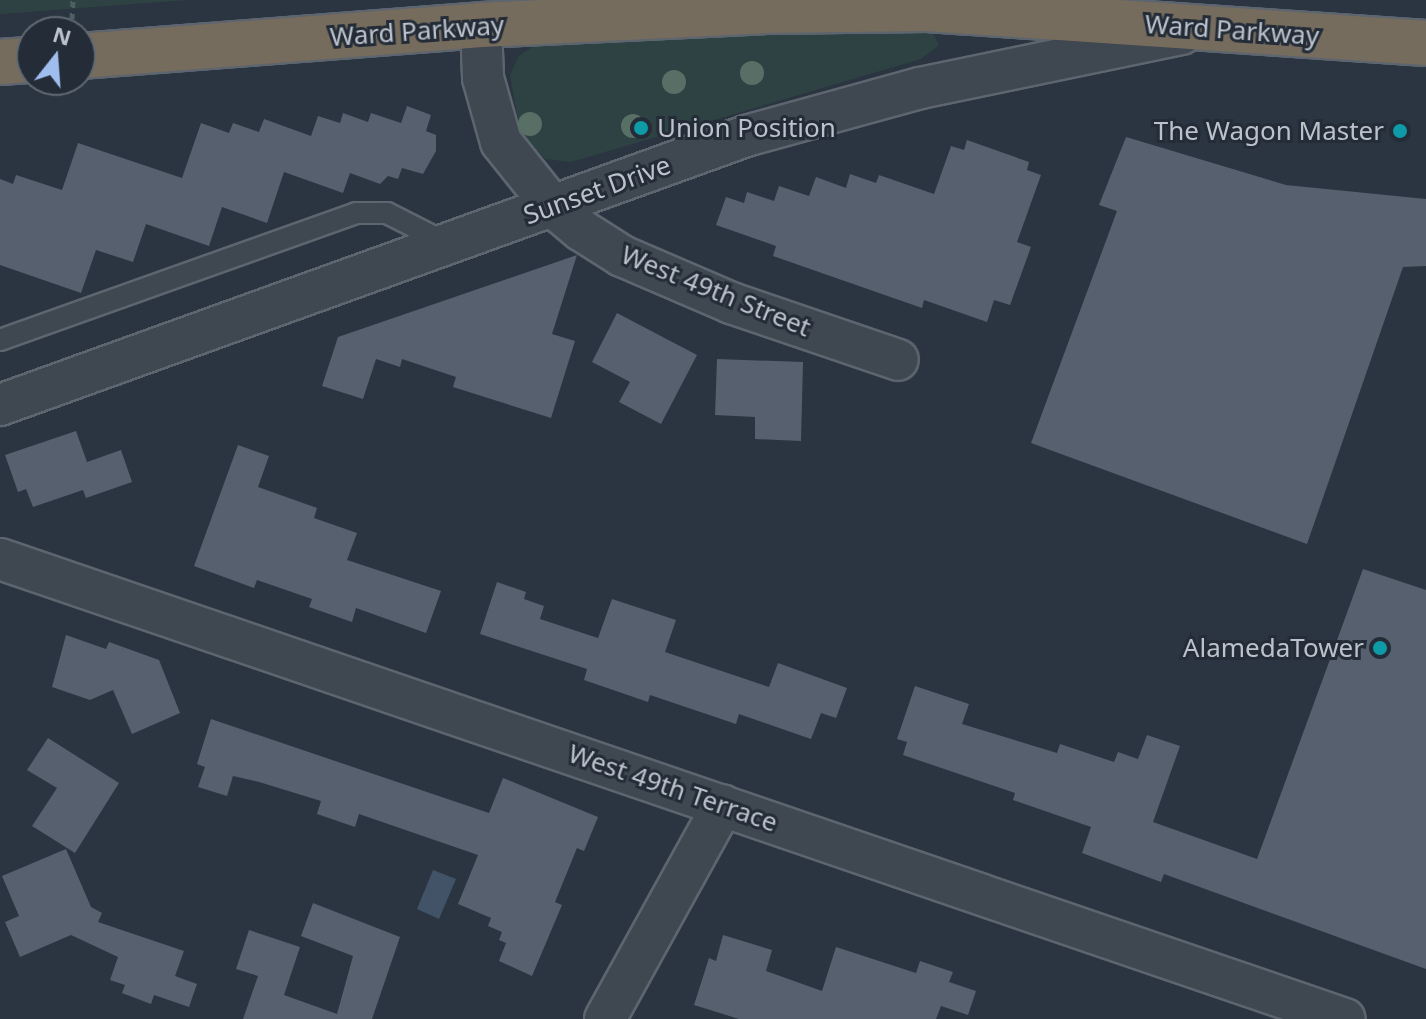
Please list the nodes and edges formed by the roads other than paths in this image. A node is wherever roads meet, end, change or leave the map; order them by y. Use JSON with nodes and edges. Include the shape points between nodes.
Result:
{"nodes":[{"id":1,"x":481,"y":25,"type":"junction"},
{"id":2,"x":1209,"y":29,"type":"junction"},
{"id":3,"x":1426,"y":43,"type":"edge"},
{"id":4,"x":96,"y":55,"type":"edge"},
{"id":5,"x":552,"y":206,"type":"junction"},
{"id":6,"x":448,"y":244,"type":"junction"},
{"id":7,"x":0,"y":340,"type":"edge"},
{"id":8,"x":898,"y":360,"type":"dead end"},
{"id":9,"x":0,"y":405,"type":"edge"},
{"id":10,"x":0,"y":559,"type":"edge"},
{"id":11,"x":723,"y":805,"type":"junction"},
{"id":12,"x":605,"y":1019,"type":"edge"},
{"id":13,"x":1345,"y":1019,"type":"edge"}],
"edges":[{"from":1,"to":2,"type":"highway","name":"Ward Parkway","via":[[701,12],[927,9]]},
{"from":1,"to":4,"type":"highway","name":"Ward Parkway"},
{"from":1,"to":5,"type":"street","name":"West 49th Street","via":[[483,78],[501,142]]},
{"from":2,"to":3,"type":"highway","name":"Ward Parkway"},
{"from":2,"to":5,"type":"street","name":"Sunset Drive","via":[[920,88],[746,136]]},
{"from":5,"to":6,"type":"street","name":"Sunset Drive"},
{"from":5,"to":8,"type":"street","name":"West 49th Street","via":[[622,256],[731,303]]},
{"from":6,"to":7,"type":"lane","via":[[387,213],[356,213]]},
{"from":6,"to":9,"type":"street","name":"Sunset Drive"},
{"from":10,"to":11,"type":"street","name":"West 49th Terrace"},
{"from":11,"to":12,"type":"street"},
{"from":11,"to":13,"type":"street","name":"West 49th Terrace"}]}
